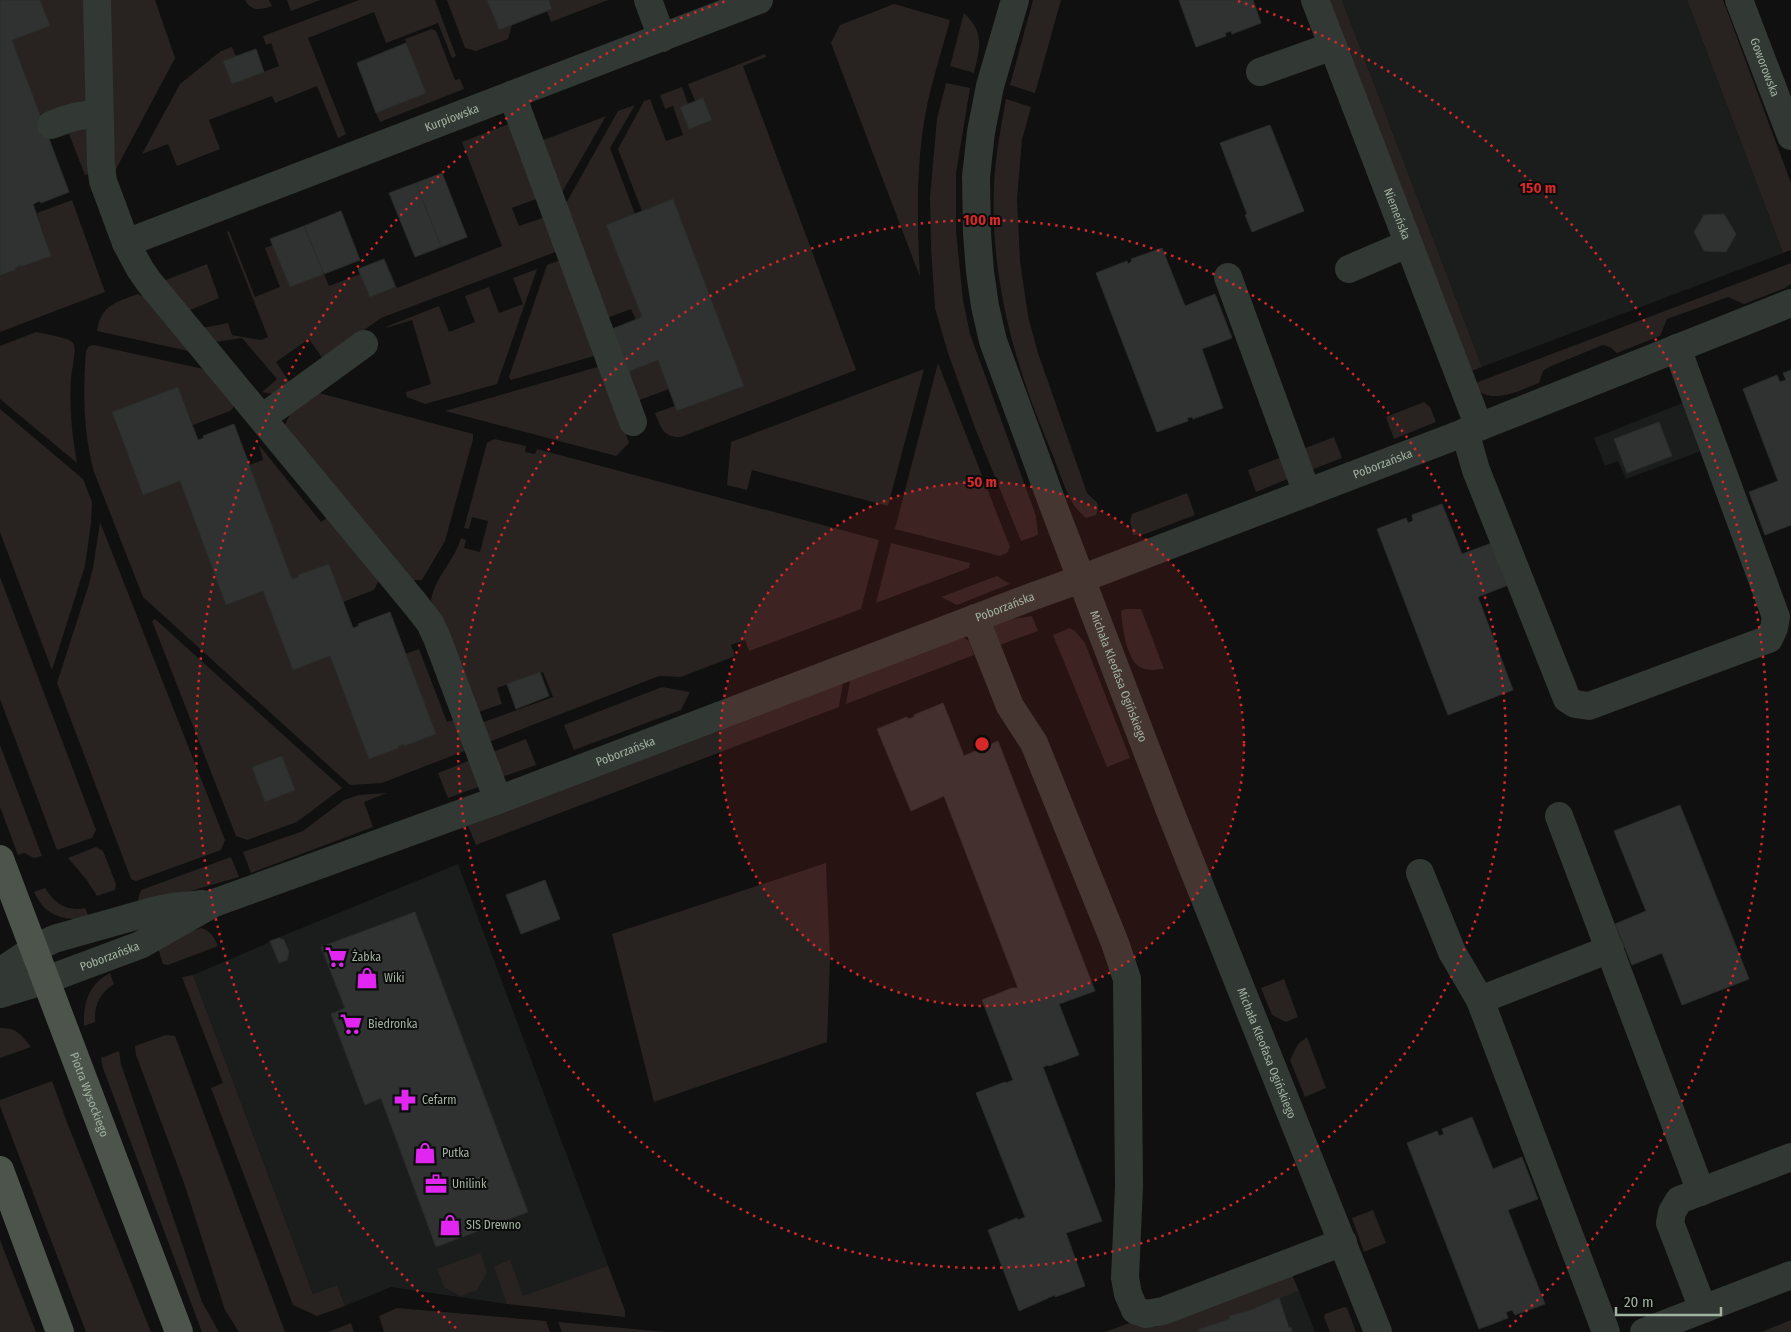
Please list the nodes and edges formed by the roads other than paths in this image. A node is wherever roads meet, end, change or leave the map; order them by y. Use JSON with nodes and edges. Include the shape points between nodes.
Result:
{"nodes":[{"id":1,"x":97,"y":0,"type":"edge"},
{"id":2,"x":648,"y":0,"type":"edge"},
{"id":3,"x":759,"y":0,"type":"edge"},
{"id":4,"x":1315,"y":0,"type":"edge"},
{"id":5,"x":1739,"y":0,"type":"edge"},
{"id":6,"x":1006,"y":2,"type":"edge"},
{"id":7,"x":662,"y":38,"type":"junction"},
{"id":8,"x":1334,"y":46,"type":"junction"},
{"id":9,"x":1260,"y":72,"type":"dead end"},
{"id":10,"x":512,"y":95,"type":"junction"},
{"id":11,"x":99,"y":114,"type":"junction"},
{"id":12,"x":51,"y":125,"type":"dead end"},
{"id":13,"x":1791,"y":136,"type":"edge"},
{"id":14,"x":135,"y":240,"type":"junction"},
{"id":15,"x":1407,"y":244,"type":"junction"},
{"id":16,"x":1349,"y":269,"type":"dead end"},
{"id":17,"x":1228,"y":277,"type":"dead end"},
{"id":18,"x":1791,"y":303,"type":"edge"},
{"id":19,"x":364,"y":344,"type":"dead end"},
{"id":20,"x":1677,"y":348,"type":"junction"},
{"id":21,"x":262,"y":418,"type":"junction"},
{"id":22,"x":634,"y":422,"type":"dead end"},
{"id":23,"x":1472,"y":430,"type":"junction"},
{"id":24,"x":1307,"y":493,"type":"junction"},
{"id":25,"x":1081,"y":579,"type":"junction"},
{"id":26,"x":975,"y":618,"type":"junction"},
{"id":27,"x":498,"y":800,"type":"junction"},
{"id":28,"x":1559,"y":816,"type":"dead end"},
{"id":29,"x":0,"y":859,"type":"edge"},
{"id":30,"x":1420,"y":873,"type":"dead end"},
{"id":31,"x":214,"y":903,"type":"junction"},
{"id":32,"x":1610,"y":949,"type":"junction"},
{"id":33,"x":34,"y":950,"type":"junction"},
{"id":34,"x":0,"y":972,"type":"edge"},
{"id":35,"x":46,"y":980,"type":"junction"},
{"id":36,"x":0,"y":994,"type":"edge"},
{"id":37,"x":1480,"y":1000,"type":"junction"},
{"id":38,"x":1791,"y":1157,"type":"edge"},
{"id":39,"x":0,"y":1170,"type":"edge"},
{"id":40,"x":1701,"y":1192,"type":"junction"},
{"id":41,"x":1343,"y":1242,"type":"junction"},
{"id":42,"x":1791,"y":1275,"type":"edge"},
{"id":43,"x":1703,"y":1309,"type":"junction"},
{"id":44,"x":60,"y":1332,"type":"edge"},
{"id":45,"x":179,"y":1332,"type":"edge"},
{"id":46,"x":1378,"y":1332,"type":"edge"},
{"id":47,"x":1606,"y":1332,"type":"edge"},
{"id":48,"x":1644,"y":1332,"type":"edge"}],
"edges":[{"from":1,"to":11,"type":"street"},
{"from":2,"to":7,"type":"street"},
{"from":3,"to":7,"type":"street","name":"Kurpiowska"},
{"from":4,"to":8,"type":"street","name":"Niemeńska"},
{"from":5,"to":13,"type":"street","name":"Goworowska"},
{"from":6,"to":25,"type":"street","name":"Michała Kleofasa Ogińskiego","via":[[981,132],[976,177],[980,272],[993,341]]},
{"from":7,"to":10,"type":"street","name":"Kurpiowska"},
{"from":8,"to":9,"type":"street"},
{"from":8,"to":15,"type":"street","name":"Niemeńska"},
{"from":10,"to":14,"type":"street","name":"Kurpiowska"},
{"from":10,"to":22,"type":"street"},
{"from":11,"to":12,"type":"street","via":[[74,117]]},
{"from":11,"to":14,"type":"street","via":[[102,173]]},
{"from":14,"to":21,"type":"street","via":[[135,261],[149,282]]},
{"from":15,"to":16,"type":"street"},
{"from":15,"to":23,"type":"street","name":"Niemeńska"},
{"from":17,"to":24,"type":"street"},
{"from":18,"to":20,"type":"street","name":"Poborzańska"},
{"from":19,"to":21,"type":"street"},
{"from":20,"to":23,"type":"street","name":"Poborzańska"},
{"from":20,"to":23,"type":"street","name":"Niemeńska","via":[[1776,617],[1769,639],[1588,706],[1567,699],[1476,470]]},
{"from":21,"to":27,"type":"street","via":[[430,623]]},
{"from":23,"to":24,"type":"street","name":"Poborzańska"},
{"from":24,"to":25,"type":"street","name":"Poborzańska"},
{"from":25,"to":26,"type":"street","name":"Poborzańska"},
{"from":25,"to":41,"type":"street","name":"Michała Kleofasa Ogińskiego"},
{"from":26,"to":27,"type":"street","name":"Poborzańska"},
{"from":26,"to":41,"type":"street","via":[[1010,706],[1034,743],[1127,979],[1129,1186],[1125,1278],[1136,1310],[1146,1314],[1163,1311]]},
{"from":27,"to":31,"type":"street","name":"Poborzańska"},
{"from":28,"to":32,"type":"street"},
{"from":29,"to":33,"type":"main road","name":"Piotra Wysockiego"},
{"from":30,"to":37,"type":"street","via":[[1452,952]]},
{"from":31,"to":33,"type":"street","name":"Poborzańska","via":[[172,907],[130,917],[54,940]]},
{"from":31,"to":35,"type":"street","name":"Poborzańska","via":[[140,945]]},
{"from":32,"to":37,"type":"street"},
{"from":32,"to":40,"type":"street"},
{"from":33,"to":34,"type":"street","name":"Poborzańska"},
{"from":33,"to":35,"type":"main road","name":"Piotra Wysockiego"},
{"from":35,"to":36,"type":"street","name":"Poborzańska"},
{"from":35,"to":45,"type":"main road","name":"Piotra Wysockiego"},
{"from":37,"to":47,"type":"street"},
{"from":38,"to":40,"type":"street"},
{"from":39,"to":44,"type":"main road"},
{"from":40,"to":43,"type":"street","via":[[1679,1200],[1670,1223]]},
{"from":41,"to":46,"type":"street","name":"Michała Kleofasa Ogińskiego"},
{"from":42,"to":43,"type":"street"},
{"from":43,"to":48,"type":"street"}]}
